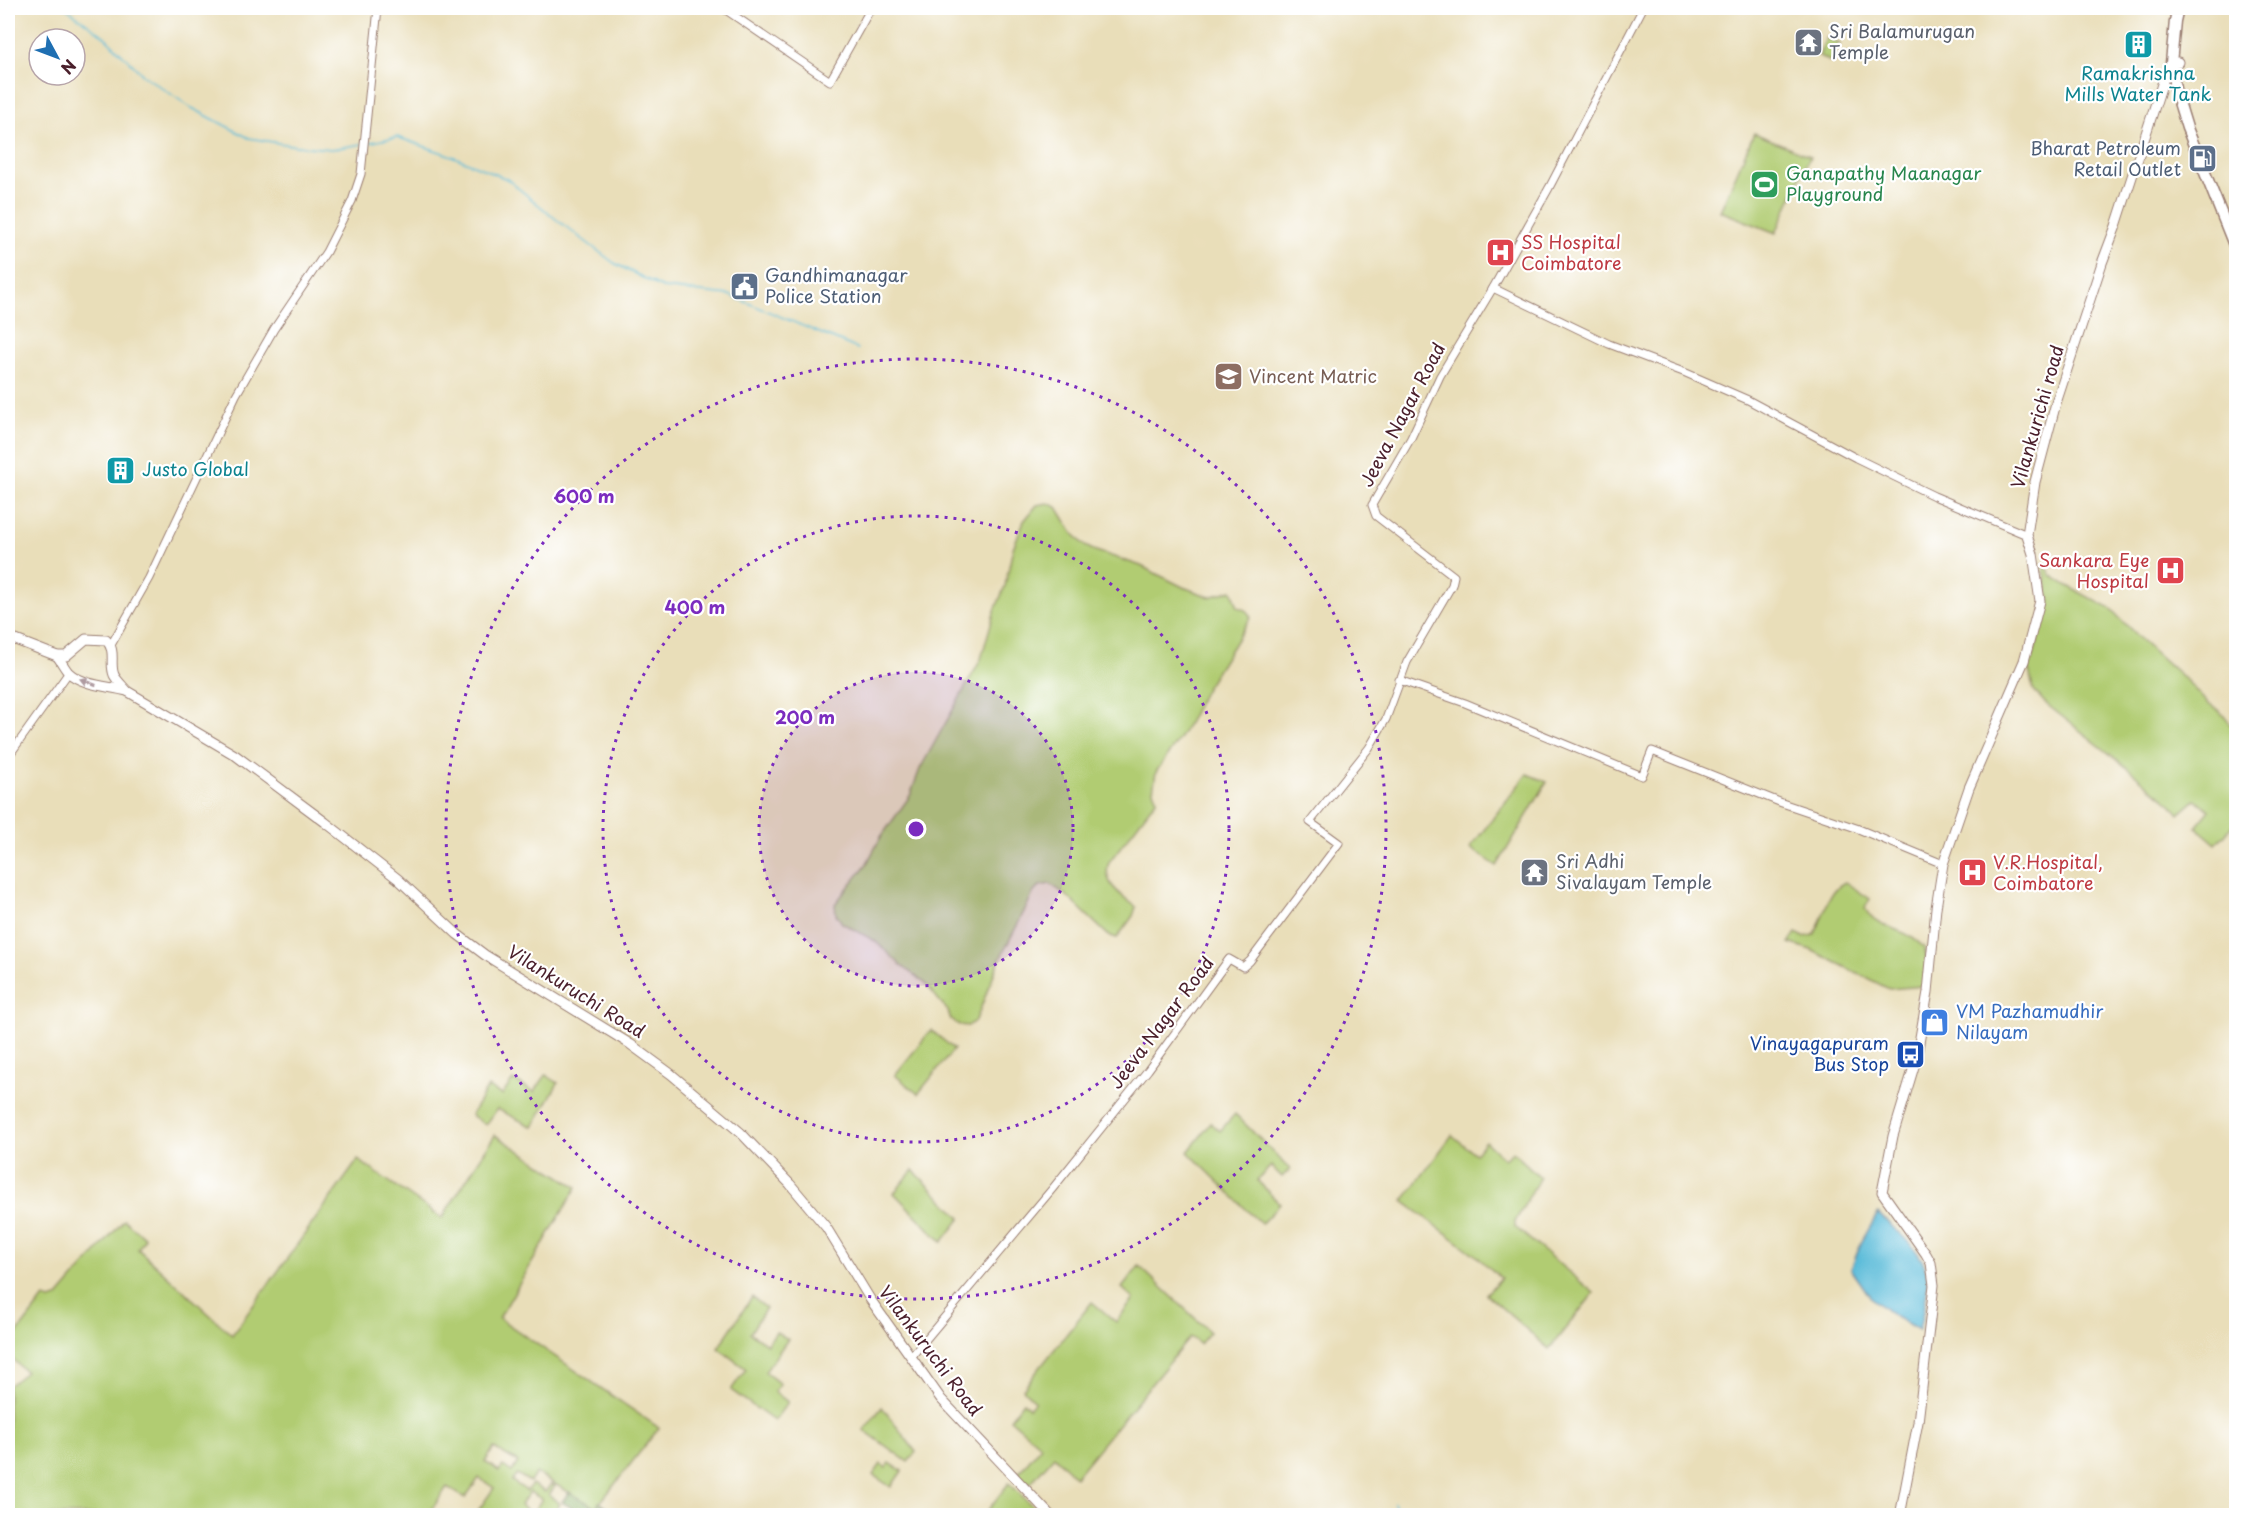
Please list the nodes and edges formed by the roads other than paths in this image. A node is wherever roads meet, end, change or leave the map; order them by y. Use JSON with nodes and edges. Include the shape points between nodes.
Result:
{"nodes":[{"id":1,"x":378,"y":8,"type":"edge"},
{"id":2,"x":723,"y":8,"type":"edge"},
{"id":3,"x":871,"y":8,"type":"edge"},
{"id":4,"x":1643,"y":8,"type":"edge"},
{"id":5,"x":2178,"y":8,"type":"edge"},
{"id":6,"x":2184,"y":8,"type":"edge"},
{"id":7,"x":2175,"y":63,"type":"junction"},
{"id":8,"x":2236,"y":234,"type":"edge"},
{"id":9,"x":2236,"y":250,"type":"edge"},
{"id":10,"x":1493,"y":288,"type":"junction"},
{"id":11,"x":2027,"y":535,"type":"junction"},
{"id":12,"x":8,"y":637,"type":"edge"},
{"id":13,"x":111,"y":645,"type":"junction"},
{"id":14,"x":57,"y":656,"type":"junction"},
{"id":15,"x":69,"y":672,"type":"junction"},
{"id":16,"x":1399,"y":680,"type":"junction"},
{"id":17,"x":127,"y":691,"type":"junction"},
{"id":18,"x":8,"y":757,"type":"edge"},
{"id":19,"x":1944,"y":864,"type":"junction"},
{"id":20,"x":910,"y":1357,"type":"junction"},
{"id":21,"x":1051,"y":1515,"type":"edge"},
{"id":22,"x":1900,"y":1515,"type":"edge"}],
"edges":[{"from":1,"to":13,"type":"street","via":[[361,174],[352,201],[326,252],[236,394],[149,578]]},
{"from":2,"to":3,"type":"street","via":[[830,81]]},
{"from":4,"to":10,"type":"street","name":"Jeeva Nagar Road"},
{"from":5,"to":7,"type":"highway"},
{"from":6,"to":7,"type":"highway"},
{"from":7,"to":8,"type":"highway","via":[[2192,123]]},
{"from":7,"to":9,"type":"highway","via":[[2175,89],[2187,128]]},
{"from":7,"to":11,"type":"main road","name":"Vilankurichi road","via":[[2164,75],[2056,403],[2035,482]]},
{"from":10,"to":11,"type":"street","via":[[1610,344],[1748,400],[1895,477]]},
{"from":10,"to":16,"type":"street","name":"Jeeva Nagar Road","via":[[1440,376],[1411,438],[1372,505],[1376,516],[1454,576]]},
{"from":11,"to":19,"type":"main road","name":"Vilankurichi road","via":[[2040,601],[2024,661],[1969,788]]},
{"from":12,"to":14,"type":"main road"},
{"from":13,"to":14,"type":"main road","via":[[106,640],[86,639],[66,656]]},
{"from":13,"to":17,"type":"main road","via":[[114,677]]},
{"from":14,"to":15,"type":"main road"},
{"from":17,"to":15,"type":"main road","one_way":true,"via":[[96,685]]},
{"from":15,"to":18,"type":"street"},
{"from":16,"to":19,"type":"street","via":[[1642,776],[1652,751]]},
{"from":16,"to":20,"type":"street","name":"Jeeva Nagar Road","via":[[1386,719],[1369,748],[1310,822],[1339,843],[1333,852],[1250,961],[1243,967],[1229,959],[1148,1070]]},
{"from":17,"to":20,"type":"main road","name":"Vilankuruchi Road","via":[[235,754],[383,868],[485,955],[630,1044],[696,1094],[741,1133],[826,1227]]},
{"from":19,"to":22,"type":"main road","name":"Vilankurichi road","via":[[1916,1060],[1893,1136],[1882,1192],[1926,1254],[1934,1285],[1918,1422]]},
{"from":20,"to":21,"type":"main road","name":"Vilankuruchi Road","via":[[941,1398]]}]}
